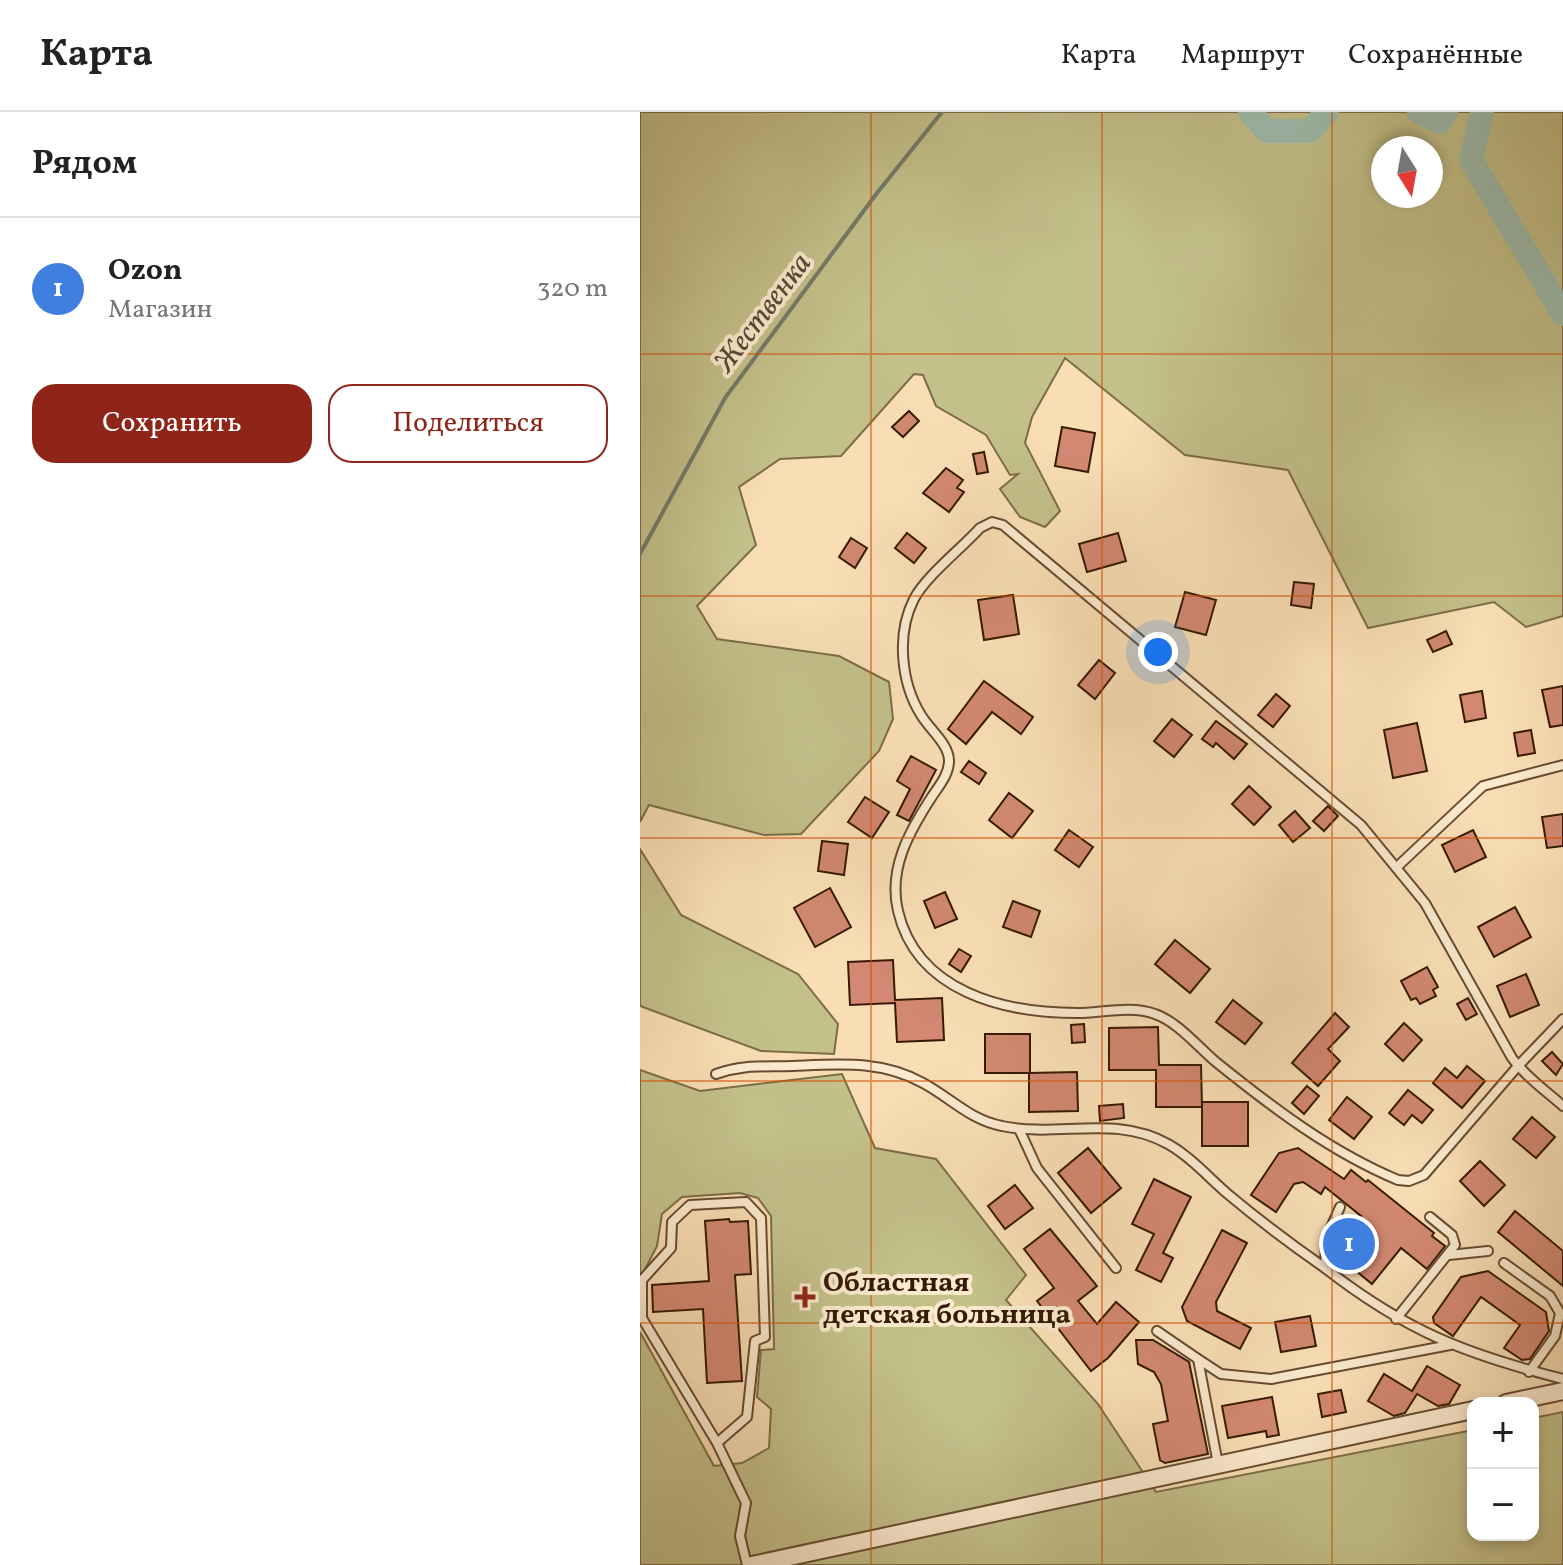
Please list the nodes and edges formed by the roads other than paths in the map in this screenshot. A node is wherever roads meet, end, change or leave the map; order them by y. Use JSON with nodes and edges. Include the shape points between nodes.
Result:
{"nodes":[{"id":1,"x":1563,"y":765,"type":"edge"},
{"id":2,"x":1398,"y":866,"type":"junction"},
{"id":3,"x":1563,"y":1019,"type":"edge"},
{"id":4,"x":1518,"y":1066,"type":"junction"},
{"id":5,"x":716,"y":1074,"type":"dead end"},
{"id":6,"x":1563,"y":1106,"type":"edge"},
{"id":7,"x":1019,"y":1129,"type":"junction"},
{"id":8,"x":1340,"y":1207,"type":"dead end"},
{"id":9,"x":1430,"y":1217,"type":"dead end"},
{"id":10,"x":1488,"y":1251,"type":"dead end"},
{"id":11,"x":1449,"y":1255,"type":"junction"},
{"id":12,"x":1504,"y":1263,"type":"dead end"},
{"id":13,"x":1116,"y":1268,"type":"dead end"},
{"id":14,"x":1325,"y":1268,"type":"junction"},
{"id":15,"x":1396,"y":1319,"type":"junction"},
{"id":16,"x":1157,"y":1331,"type":"dead end"},
{"id":17,"x":1450,"y":1345,"type":"junction"},
{"id":18,"x":1198,"y":1359,"type":"junction"},
{"id":19,"x":1529,"y":1372,"type":"junction"},
{"id":20,"x":1563,"y":1379,"type":"edge"},
{"id":21,"x":1563,"y":1391,"type":"edge"},
{"id":22,"x":1534,"y":1397,"type":"edge"},
{"id":23,"x":1467,"y":1411,"type":"edge"},
{"id":24,"x":717,"y":1443,"type":"junction"},
{"id":25,"x":1218,"y":1464,"type":"junction"},
{"id":26,"x":749,"y":1565,"type":"edge"}],
"edges":[{"from":1,"to":2,"type":"lane","via":[[1483,786]]},
{"from":2,"to":4,"type":"lane","via":[[1425,903]]},
{"from":2,"to":4,"type":"lane","via":[[1328,795],[1003,525],[992,522],[980,528],[915,597],[905,629],[906,676],[920,714],[942,742],[949,762],[904,845],[895,894],[909,940],[940,979],[973,995],[1022,1008],[1154,1013],[1339,1153],[1398,1180],[1424,1175]]},
{"from":3,"to":4,"type":"lane"},
{"from":4,"to":6,"type":"lane"},
{"from":5,"to":7,"type":"lane","via":[[743,1065],[878,1066],[925,1084],[982,1121]]},
{"from":7,"to":13,"type":"lane","via":[[1037,1168]]},
{"from":7,"to":14,"type":"lane","via":[[1101,1126],[1148,1135],[1188,1158]]},
{"from":8,"to":14,"type":"lane","via":[[1326,1239]]},
{"from":9,"to":11,"type":"lane","via":[[1455,1240]]},
{"from":10,"to":11,"type":"lane"},
{"from":11,"to":15,"type":"lane"},
{"from":12,"to":19,"type":"lane","via":[[1550,1296],[1560,1313],[1555,1336]]},
{"from":14,"to":15,"type":"lane"},
{"from":15,"to":17,"type":"lane"},
{"from":16,"to":18,"type":"lane"},
{"from":17,"to":18,"type":"lane","via":[[1271,1379],[1221,1374]]},
{"from":17,"to":19,"type":"lane"},
{"from":18,"to":25,"type":"lane"},
{"from":19,"to":20,"type":"lane"},
{"from":21,"to":22,"type":"street"},
{"from":23,"to":25,"type":"street"},
{"from":24,"to":24,"type":"lane","via":[[747,1417],[755,1341],[765,1337],[761,1218],[746,1202],[690,1205],[672,1222],[671,1248],[642,1280],[642,1318]]},
{"from":24,"to":26,"type":"lane","via":[[746,1503],[740,1536]]},
{"from":25,"to":26,"type":"street"}]}
